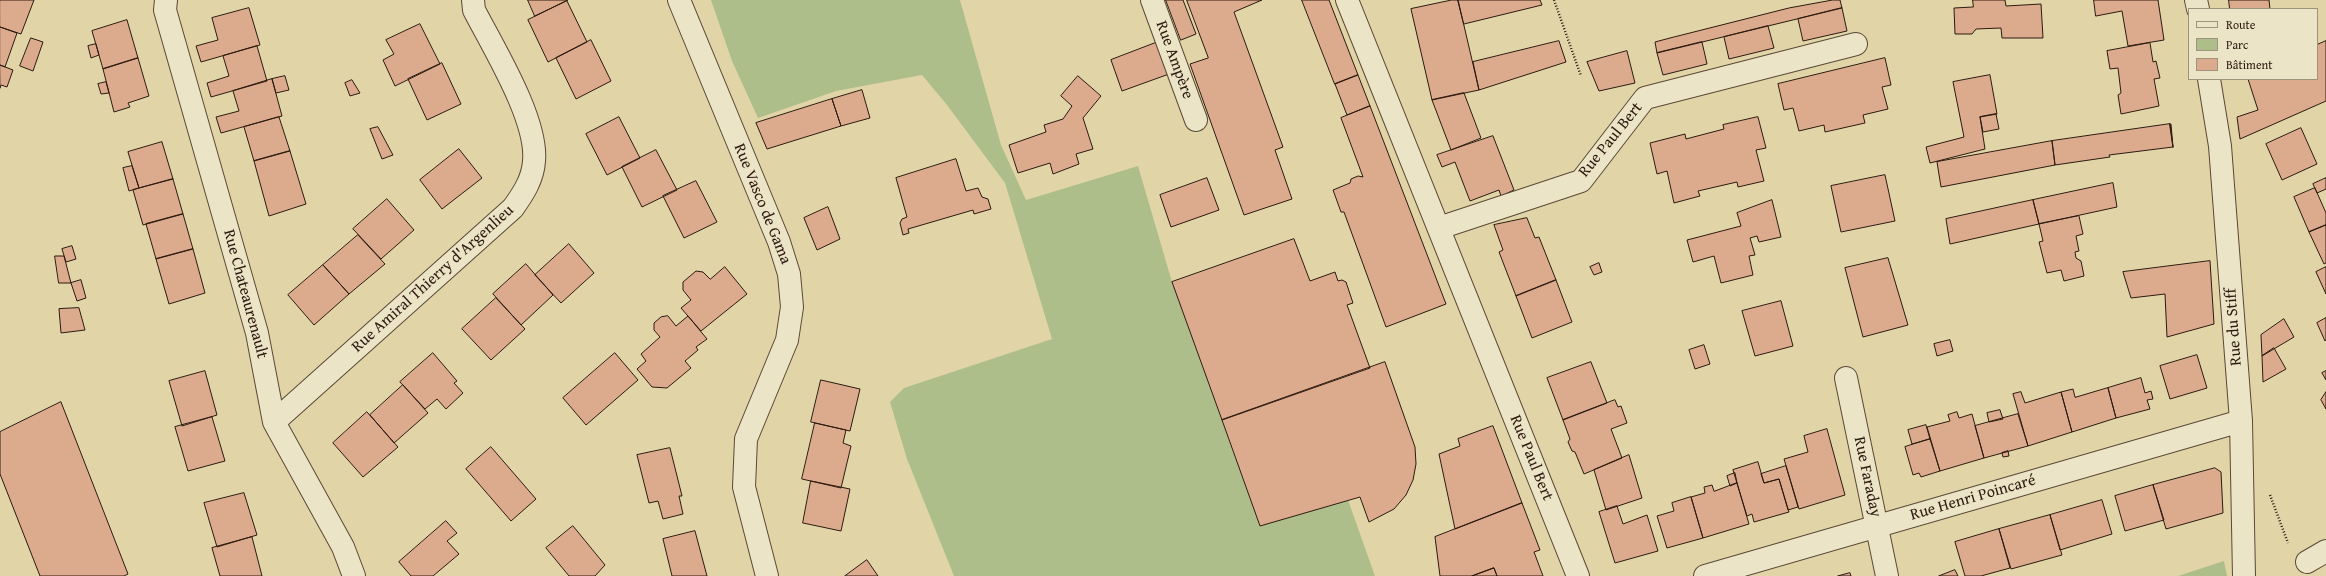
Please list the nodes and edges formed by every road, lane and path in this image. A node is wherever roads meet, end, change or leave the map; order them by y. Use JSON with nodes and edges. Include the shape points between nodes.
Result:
{"nodes":[{"id":1,"x":166,"y":0,"type":"edge"},
{"id":2,"x":473,"y":0,"type":"edge"},
{"id":3,"x":679,"y":0,"type":"edge"},
{"id":4,"x":1152,"y":0,"type":"edge"},
{"id":5,"x":1347,"y":0,"type":"edge"},
{"id":6,"x":1554,"y":0,"type":"edge"},
{"id":7,"x":1856,"y":44,"type":"dead end"},
{"id":8,"x":1581,"y":76,"type":"dead end"},
{"id":9,"x":2209,"y":80,"type":"edge"},
{"id":10,"x":1196,"y":120,"type":"dead end"},
{"id":11,"x":1439,"y":228,"type":"junction"},
{"id":12,"x":1846,"y":378,"type":"dead end"},
{"id":13,"x":2241,"y":421,"type":"junction"},
{"id":14,"x":274,"y":422,"type":"junction"},
{"id":15,"x":2242,"y":479,"type":"junction"},
{"id":16,"x":1878,"y":524,"type":"junction"},
{"id":17,"x":2326,"y":551,"type":"edge"},
{"id":18,"x":2299,"y":556,"type":"joint"},
{"id":19,"x":354,"y":576,"type":"edge"},
{"id":20,"x":767,"y":576,"type":"edge"},
{"id":21,"x":1578,"y":576,"type":"edge"},
{"id":22,"x":1705,"y":576,"type":"edge"},
{"id":23,"x":1887,"y":576,"type":"edge"},
{"id":24,"x":2244,"y":576,"type":"edge"}],
"edges":[{"from":1,"to":14,"type":"street","name":"Rue Chateaurenault","via":[[165,10],[257,333]]},
{"from":2,"to":14,"type":"street","name":"Rue Amiral Thierry d'Argenlieu","via":[[474,10],[525,112],[534,136],[534,162],[527,187],[513,208]]},
{"from":3,"to":20,"type":"street","name":"Rue Vasco de Gama","via":[[790,274],[792,307],[787,340],[746,439],[744,487]]},
{"from":4,"to":10,"type":"street","name":"Rue Ampère"},
{"from":5,"to":11,"type":"street","name":"Rue Paul Bert"},
{"from":6,"to":8,"type":"path"},
{"from":7,"to":11,"type":"street","name":"Rue Paul Bert","via":[[1645,98],[1581,181]]},
{"from":9,"to":13,"type":"street","name":"Rue du Stiff","via":[[2220,146]]},
{"from":11,"to":21,"type":"street","name":"Rue Paul Bert"},
{"from":12,"to":16,"type":"street","name":"Rue Faraday"},
{"from":13,"to":15,"type":"street","name":"Rue du Stiff"},
{"from":13,"to":16,"type":"street","name":"Rue Henri Poincaré"},
{"from":14,"to":19,"type":"street","name":"Rue Chateaurenault","via":[[343,547]]},
{"from":15,"to":18,"type":"path","via":[[2255,479],[2272,497]]},
{"from":15,"to":24,"type":"street","name":"Rue du Stiff"},
{"from":16,"to":22,"type":"street","name":"Rue Henri Poincaré"},
{"from":16,"to":23,"type":"street","name":"Rue Faraday"},
{"from":17,"to":18,"type":"street"}]}
